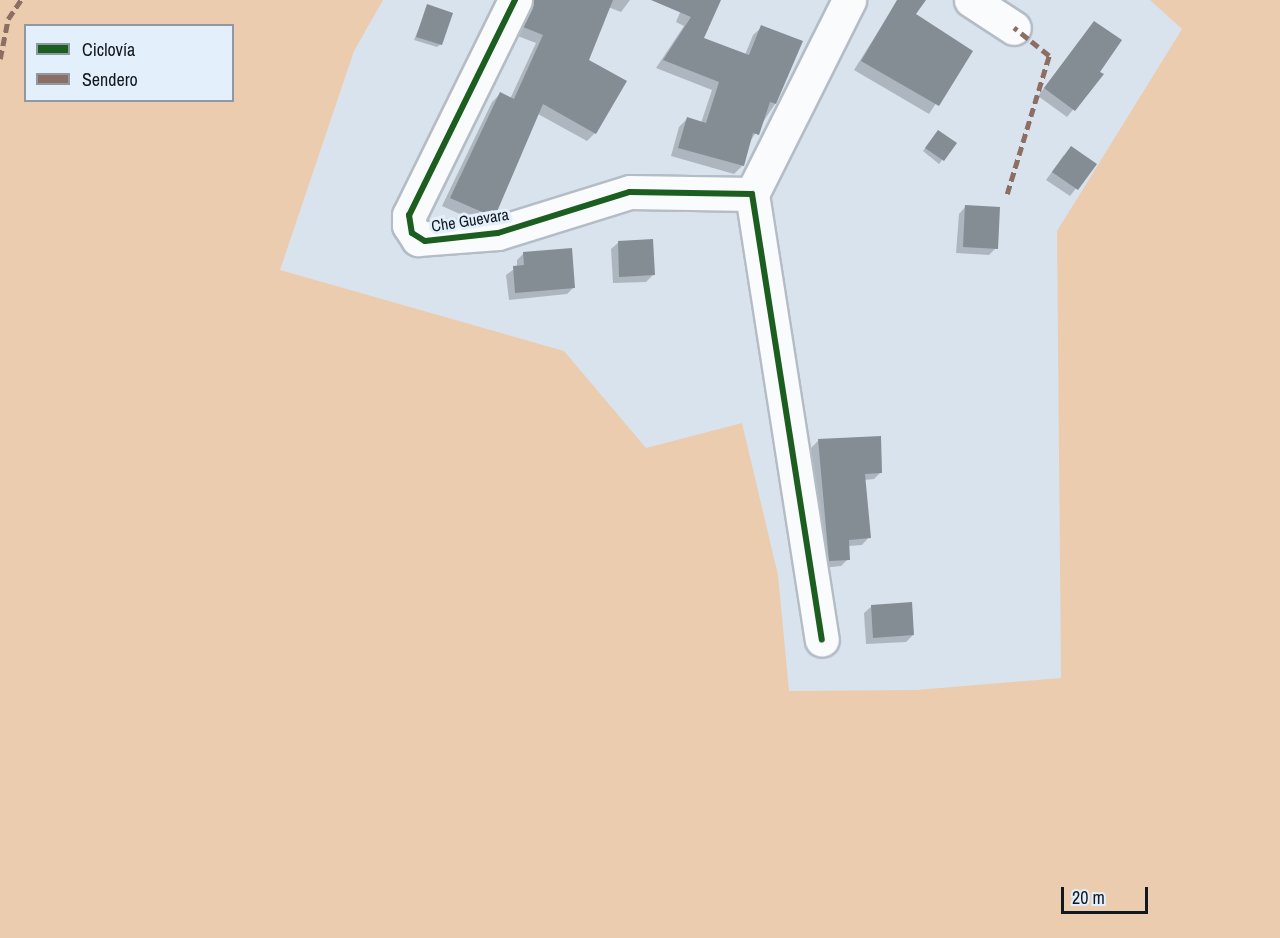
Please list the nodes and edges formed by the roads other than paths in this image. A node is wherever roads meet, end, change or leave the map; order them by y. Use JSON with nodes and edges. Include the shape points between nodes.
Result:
{"nodes":[{"id":1,"x":515,"y":0,"type":"edge"},
{"id":2,"x":849,"y":0,"type":"edge"},
{"id":3,"x":971,"y":0,"type":"edge"},
{"id":4,"x":1014,"y":28,"type":"dead end"},
{"id":5,"x":752,"y":194,"type":"junction"},
{"id":6,"x":822,"y":640,"type":"dead end"}],
"edges":[{"from":1,"to":5,"type":"street","name":"Che Guevara","via":[[409,215],[409,225],[418,239],[498,233],[630,192]]},
{"from":2,"to":5,"type":"street"},
{"from":3,"to":4,"type":"street"},
{"from":5,"to":6,"type":"street"}]}
